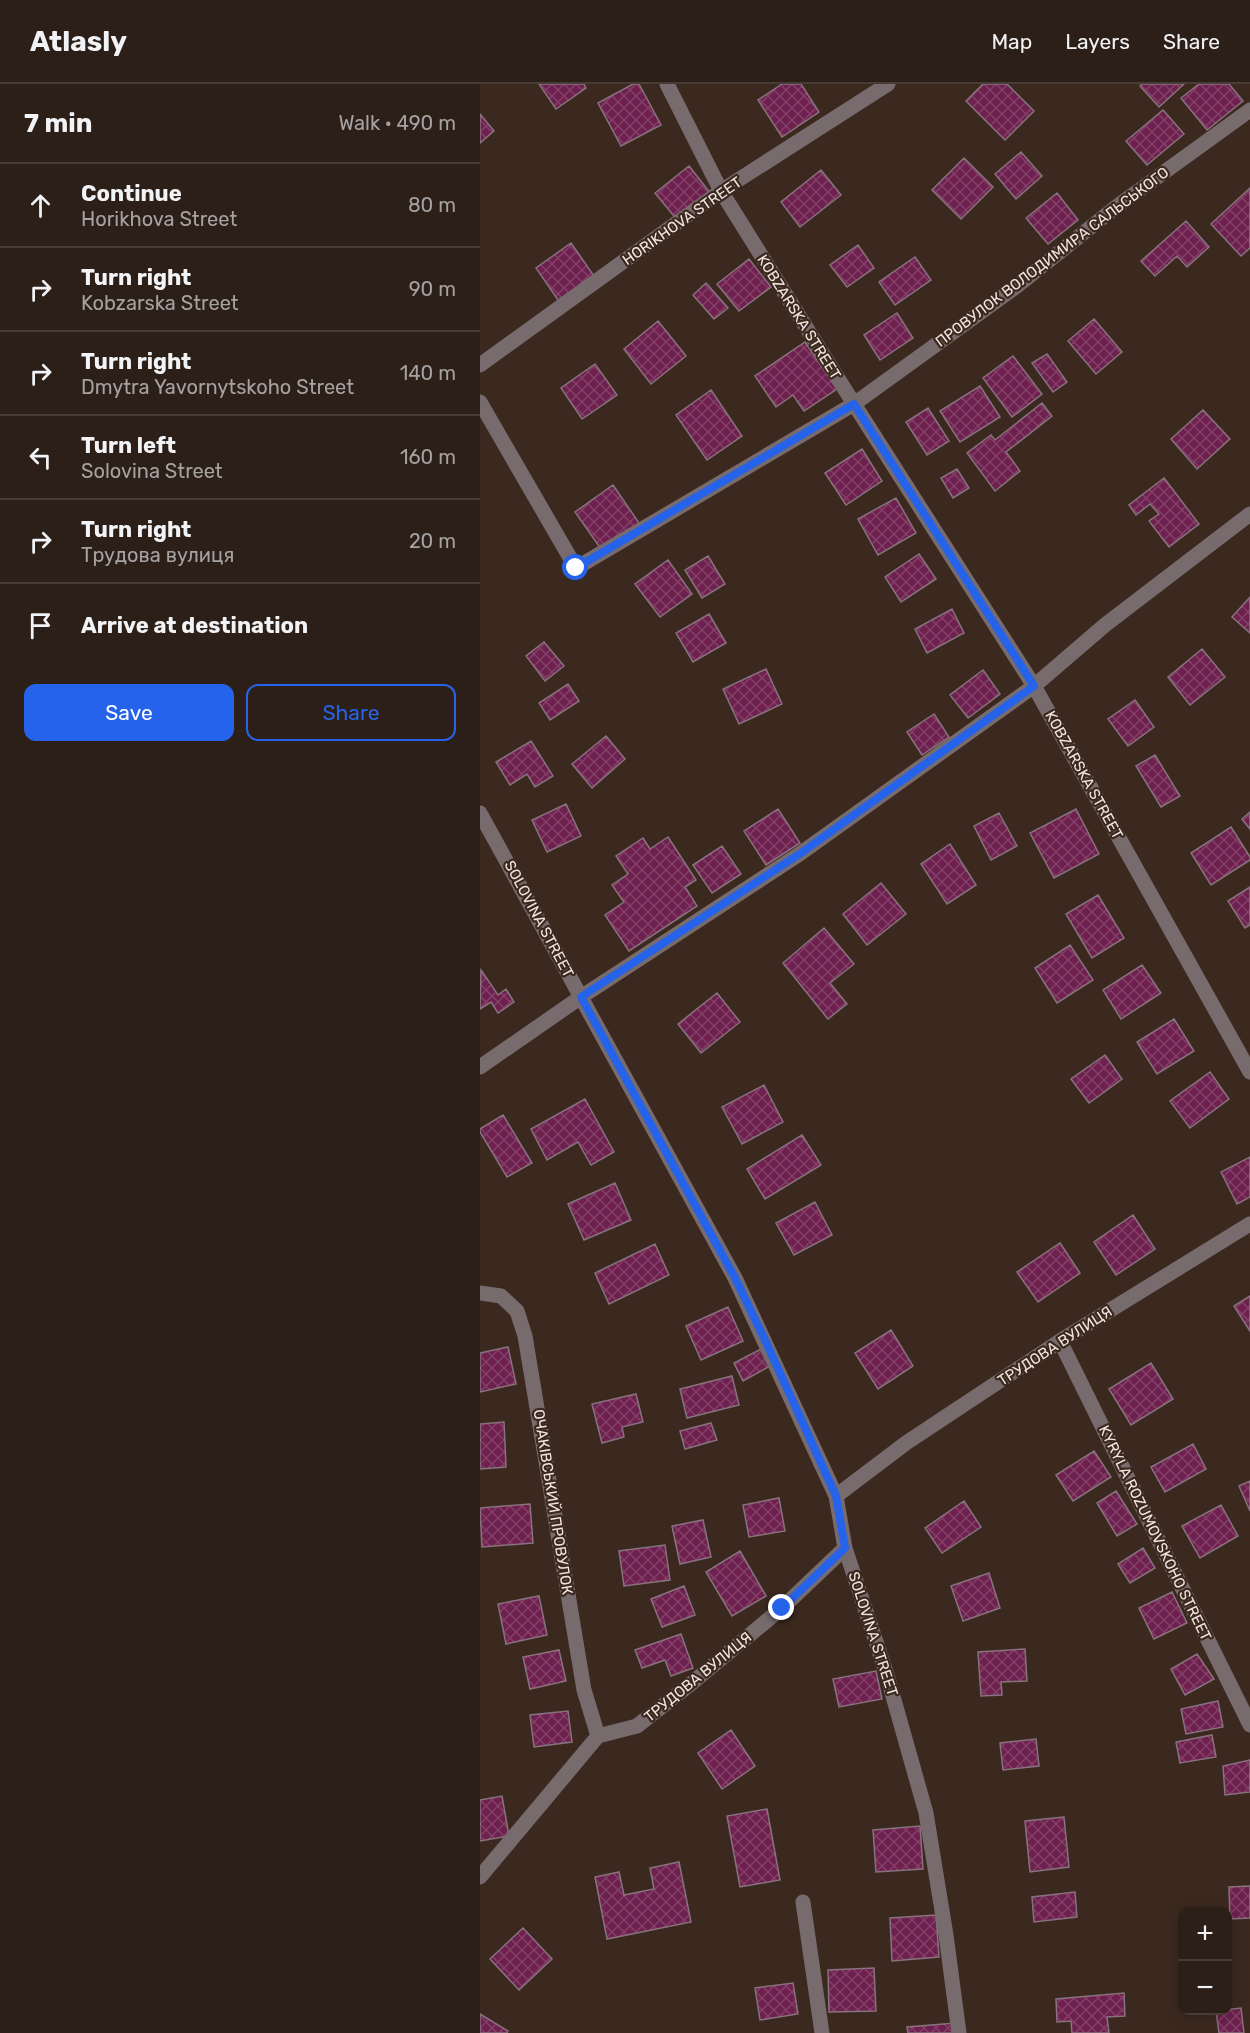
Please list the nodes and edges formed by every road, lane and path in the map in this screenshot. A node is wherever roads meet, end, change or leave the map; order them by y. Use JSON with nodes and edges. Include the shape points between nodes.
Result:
{"nodes":[{"id":1,"x":667,"y":84,"type":"edge"},
{"id":2,"x":888,"y":84,"type":"edge"},
{"id":3,"x":1250,"y":110,"type":"edge"},
{"id":4,"x":721,"y":191,"type":"junction"},
{"id":5,"x":480,"y":364,"type":"edge"},
{"id":6,"x":480,"y":402,"type":"edge"},
{"id":7,"x":854,"y":404,"type":"junction"},
{"id":8,"x":1250,"y":514,"type":"edge"},
{"id":9,"x":1034,"y":686,"type":"junction"},
{"id":10,"x":480,"y":813,"type":"edge"},
{"id":11,"x":581,"y":997,"type":"junction"},
{"id":12,"x":480,"y":1067,"type":"edge"},
{"id":13,"x":1250,"y":1072,"type":"edge"},
{"id":14,"x":1250,"y":1224,"type":"edge"},
{"id":15,"x":480,"y":1293,"type":"edge"},
{"id":16,"x":1060,"y":1341,"type":"junction"},
{"id":17,"x":836,"y":1496,"type":"junction"},
{"id":18,"x":845,"y":1548,"type":"junction"},
{"id":19,"x":1250,"y":1725,"type":"edge"},
{"id":20,"x":598,"y":1736,"type":"junction"},
{"id":21,"x":480,"y":1877,"type":"edge"},
{"id":22,"x":803,"y":1902,"type":"dead end"},
{"id":23,"x":822,"y":2033,"type":"edge"},
{"id":24,"x":959,"y":2033,"type":"edge"}],
"edges":[{"from":1,"to":4,"type":"street","name":"KOBZARSKA STREET"},
{"from":2,"to":4,"type":"street","name":"HORIKHOVA STREET"},
{"from":3,"to":7,"type":"street","name":"ПРОВУЛОК ВОЛОДИМИРА САЛЬСЬКОГО"},
{"from":4,"to":5,"type":"street","name":"HORIKHOVA STREET"},
{"from":4,"to":7,"type":"street","name":"KOBZARSKA STREET"},
{"from":6,"to":7,"type":"street","via":[[576,568]]},
{"from":7,"to":9,"type":"street","name":"KOBZARSKA STREET"},
{"from":8,"to":9,"type":"street"},
{"from":9,"to":11,"type":"street","via":[[801,853]]},
{"from":9,"to":13,"type":"street","name":"KOBZARSKA STREET"},
{"from":10,"to":11,"type":"street","name":"SOLOVINA STREET"},
{"from":11,"to":12,"type":"street"},
{"from":11,"to":17,"type":"street","name":"SOLOVINA STREET","via":[[735,1278]]},
{"from":14,"to":16,"type":"street","name":"ТРУДОВА ВУЛИЦЯ"},
{"from":15,"to":20,"type":"street","name":"ОЧАКІВСЬКИЙ ПРОВУЛОК","via":[[501,1296],[517,1311],[525,1336],[584,1690]]},
{"from":16,"to":17,"type":"street","name":"ТРУДОВА ВУЛИЦЯ","via":[[906,1443]]},
{"from":16,"to":19,"type":"street","name":"KYRYLA ROZUMOVSKOHO STREET"},
{"from":17,"to":18,"type":"street","name":"SOLOVINA STREET"},
{"from":18,"to":20,"type":"street","name":"ТРУДОВА ВУЛИЦЯ","via":[[782,1608],[637,1726]]},
{"from":18,"to":24,"type":"street","name":"SOLOVINA STREET","via":[[887,1675],[926,1813]]},
{"from":20,"to":21,"type":"street"},
{"from":22,"to":23,"type":"street"}]}
